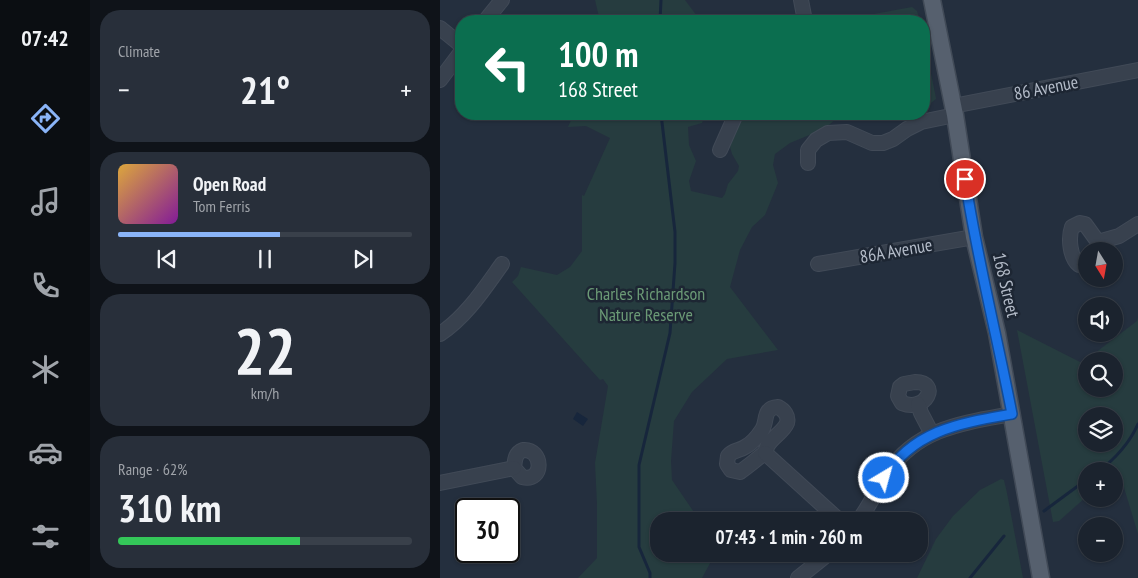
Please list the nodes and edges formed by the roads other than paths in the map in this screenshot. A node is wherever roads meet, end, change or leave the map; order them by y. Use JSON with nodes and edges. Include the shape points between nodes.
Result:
{"nodes":[{"id":1,"x":502,"y":0,"type":"edge"},
{"id":2,"x":801,"y":0,"type":"edge"},
{"id":3,"x":931,"y":0,"type":"edge"},
{"id":4,"x":490,"y":15,"type":"edge"},
{"id":5,"x":804,"y":15,"type":"edge"},
{"id":6,"x":440,"y":28,"type":"edge"},
{"id":7,"x":455,"y":40,"type":"edge"},
{"id":8,"x":455,"y":60,"type":"edge"},
{"id":9,"x":1138,"y":70,"type":"edge"},
{"id":10,"x":440,"y":80,"type":"edge"},
{"id":11,"x":954,"y":110,"type":"junction"},
{"id":12,"x":930,"y":119,"type":"edge"},
{"id":13,"x":733,"y":120,"type":"edge"},
{"id":14,"x":927,"y":120,"type":"edge"},
{"id":15,"x":719,"y":151,"type":"dead end"},
{"id":16,"x":805,"y":153,"type":"dead end"},
{"id":17,"x":1138,"y":224,"type":"edge"},
{"id":18,"x":974,"y":237,"type":"junction"},
{"id":19,"x":1095,"y":242,"type":"edge"},
{"id":20,"x":1105,"y":242,"type":"edge"},
{"id":21,"x":502,"y":264,"type":"dead end"},
{"id":22,"x":818,"y":264,"type":"dead end"},
{"id":23,"x":1078,"y":264,"type":"edge"},
{"id":24,"x":440,"y":334,"type":"edge"},
{"id":25,"x":918,"y":404,"type":"dead end"},
{"id":26,"x":1012,"y":414,"type":"junction"},
{"id":27,"x":932,"y":434,"type":"junction"},
{"id":28,"x":765,"y":453,"type":"junction"},
{"id":29,"x":514,"y":468,"type":"dead end"},
{"id":30,"x":440,"y":483,"type":"edge"},
{"id":31,"x":830,"y":512,"type":"edge"},
{"id":32,"x":864,"y":512,"type":"edge"},
{"id":33,"x":818,"y":562,"type":"edge"},
{"id":34,"x":798,"y":578,"type":"edge"},
{"id":35,"x":1041,"y":578,"type":"edge"}],
"edges":[{"from":1,"to":4,"type":"street"},
{"from":2,"to":5,"type":"street"},
{"from":3,"to":11,"type":"main road","name":"168 Street"},
{"from":6,"to":7,"type":"street"},
{"from":8,"to":10,"type":"street"},
{"from":9,"to":11,"type":"street","name":"86 Avenue"},
{"from":11,"to":12,"type":"street","name":"86 Avenue"},
{"from":11,"to":18,"type":"main road","name":"168 Street"},
{"from":13,"to":15,"type":"street"},
{"from":14,"to":16,"type":"street","name":"86 Avenue","via":[[883,143],[872,143],[847,132],[828,133],[816,140]]},
{"from":17,"to":20,"type":"street"},
{"from":18,"to":22,"type":"street","name":"86A Avenue"},
{"from":18,"to":26,"type":"main road","name":"168 Street"},
{"from":19,"to":23,"type":"street","via":[[1084,223],[1072,228],[1074,259]]},
{"from":21,"to":24,"type":"street","via":[[464,312]]},
{"from":25,"to":27,"type":"street"},
{"from":26,"to":27,"type":"street","via":[[960,424]]},
{"from":26,"to":35,"type":"main road","name":"168 Street"},
{"from":27,"to":32,"type":"street","via":[[897,460]]},
{"from":28,"to":28,"type":"street","via":[[740,472],[731,470],[727,464],[729,454],[750,444],[763,429],[768,410],[778,407],[786,413],[787,423]]},
{"from":28,"to":31,"type":"street"},
{"from":29,"to":30,"type":"street"},
{"from":33,"to":34,"type":"street"}]}
